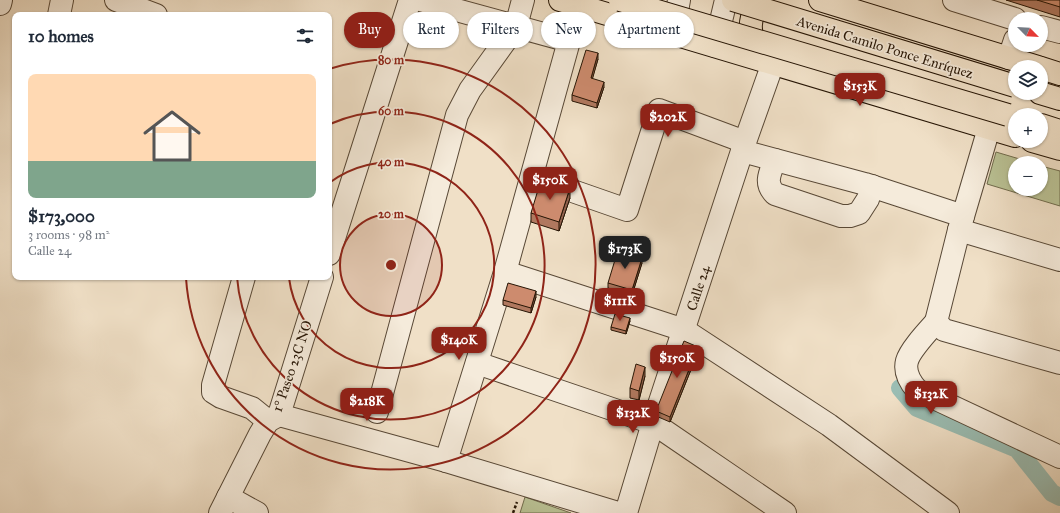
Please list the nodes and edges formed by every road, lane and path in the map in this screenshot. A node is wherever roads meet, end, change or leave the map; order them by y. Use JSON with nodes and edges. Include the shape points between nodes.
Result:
{"nodes":[{"id":1,"x":1,"y":0,"type":"edge"},
{"id":2,"x":62,"y":0,"type":"edge"},
{"id":3,"x":116,"y":0,"type":"edge"},
{"id":4,"x":410,"y":0,"type":"edge"},
{"id":5,"x":420,"y":0,"type":"edge"},
{"id":6,"x":523,"y":0,"type":"edge"},
{"id":7,"x":620,"y":0,"type":"edge"},
{"id":8,"x":679,"y":0,"type":"edge"},
{"id":9,"x":726,"y":0,"type":"edge"},
{"id":10,"x":732,"y":0,"type":"edge"},
{"id":11,"x":762,"y":0,"type":"edge"},
{"id":12,"x":820,"y":0,"type":"edge"},
{"id":13,"x":954,"y":0,"type":"edge"},
{"id":14,"x":570,"y":1,"type":"edge"},
{"id":15,"x":0,"y":4,"type":"edge"},
{"id":16,"x":60,"y":12,"type":"edge"},
{"id":17,"x":148,"y":12,"type":"edge"},
{"id":18,"x":520,"y":12,"type":"edge"},
{"id":19,"x":570,"y":12,"type":"edge"},
{"id":20,"x":604,"y":12,"type":"edge"},
{"id":21,"x":677,"y":12,"type":"edge"},
{"id":22,"x":467,"y":13,"type":"edge"},
{"id":23,"x":1008,"y":17,"type":"edge"},
{"id":24,"x":1048,"y":29,"type":"edge"},
{"id":25,"x":1060,"y":32,"type":"edge"},
{"id":26,"x":694,"y":40,"type":"edge"},
{"id":27,"x":715,"y":46,"type":"junction"},
{"id":28,"x":500,"y":48,"type":"edge"},
{"id":29,"x":567,"y":48,"type":"edge"},
{"id":30,"x":1008,"y":48,"type":"edge"},
{"id":31,"x":1017,"y":52,"type":"edge"},
{"id":32,"x":1029,"y":60,"type":"edge"},
{"id":33,"x":773,"y":64,"type":"junction"},
{"id":34,"x":1048,"y":70,"type":"edge"},
{"id":35,"x":1060,"y":74,"type":"edge"},
{"id":36,"x":1008,"y":84,"type":"edge"},
{"id":37,"x":1048,"y":95,"type":"edge"},
{"id":38,"x":1060,"y":99,"type":"edge"},
{"id":39,"x":1008,"y":115,"type":"edge"},
{"id":40,"x":1048,"y":127,"type":"edge"},
{"id":41,"x":989,"y":128,"type":"junction"},
{"id":42,"x":1060,"y":131,"type":"edge"},
{"id":43,"x":1008,"y":134,"type":"edge"},
{"id":44,"x":744,"y":146,"type":"junction"},
{"id":45,"x":1048,"y":146,"type":"edge"},
{"id":46,"x":1060,"y":149,"type":"edge"},
{"id":47,"x":775,"y":160,"type":"junction"},
{"id":48,"x":532,"y":176,"type":"junction"},
{"id":49,"x":872,"y":186,"type":"junction"},
{"id":50,"x":961,"y":223,"type":"junction"},
{"id":51,"x":332,"y":245,"type":"edge"},
{"id":52,"x":1060,"y":260,"type":"edge"},
{"id":53,"x":505,"y":272,"type":"junction"},
{"id":54,"x":243,"y":280,"type":"edge"},
{"id":55,"x":321,"y":280,"type":"edge"},
{"id":56,"x":936,"y":322,"type":"junction"},
{"id":57,"x":684,"y":330,"type":"junction"},
{"id":58,"x":477,"y":363,"type":"junction"},
{"id":59,"x":1060,"y":363,"type":"edge"},
{"id":60,"x":377,"y":412,"type":"dead end"},
{"id":61,"x":273,"y":418,"type":"junction"},
{"id":62,"x":653,"y":423,"type":"junction"},
{"id":63,"x":1060,"y":457,"type":"edge"},
{"id":64,"x":446,"y":461,"type":"junction"},
{"id":65,"x":224,"y":505,"type":"edge"},
{"id":66,"x":256,"y":513,"type":"edge"},
{"id":67,"x":618,"y":513,"type":"edge"},
{"id":68,"x":626,"y":513,"type":"edge"},
{"id":69,"x":785,"y":513,"type":"edge"},
{"id":70,"x":948,"y":513,"type":"edge"}],
"edges":[{"from":1,"to":15,"type":"street"},
{"from":2,"to":16,"type":"street"},
{"from":3,"to":17,"type":"street"},
{"from":4,"to":51,"type":"street"},
{"from":5,"to":22,"type":"street"},
{"from":6,"to":18,"type":"street"},
{"from":7,"to":39,"type":"main road","name":"Avenida Camilo Ponce Enríquez","bridge":true},
{"from":8,"to":21,"type":"street"},
{"from":9,"to":27,"type":"street"},
{"from":10,"to":36,"type":"main road","name":"Avenida Camilo Ponce Enríquez","bridge":true},
{"from":11,"to":33,"type":"main road","via":[[751,17],[751,34],[758,49]]},
{"from":12,"to":30,"type":"main road","name":"Avenida Camilo Ponce Enríquez"},
{"from":13,"to":23,"type":"street"},
{"from":14,"to":19,"type":"street"},
{"from":14,"to":20,"type":"main road"},
{"from":24,"to":25,"type":"street"},
{"from":26,"to":27,"type":"main road"},
{"from":27,"to":33,"type":"main road"},
{"from":28,"to":60,"type":"street","via":[[470,90],[457,115]]},
{"from":29,"to":48,"type":"street"},
{"from":31,"to":32,"type":"main road","name":"Avenida Camilo Ponce Enríquez"},
{"from":33,"to":41,"type":"main road"},
{"from":33,"to":44,"type":"street","name":"Calle 24"},
{"from":34,"to":35,"type":"main road","name":"Avenida Camilo Ponce Enríquez"},
{"from":37,"to":38,"type":"main road"},
{"from":40,"to":42,"type":"main road"},
{"from":41,"to":43,"type":"main road"},
{"from":41,"to":50,"type":"street"},
{"from":44,"to":47,"type":"street"},
{"from":44,"to":48,"type":"street","via":[[659,110],[628,210]]},
{"from":44,"to":57,"type":"street","name":"Calle 24"},
{"from":45,"to":46,"type":"main road"},
{"from":47,"to":49,"type":"street"},
{"from":47,"to":49,"type":"street","via":[[768,182],[769,188],[775,194],[841,216],[859,213],[868,199]]},
{"from":48,"to":53,"type":"street"},
{"from":49,"to":50,"type":"street"},
{"from":50,"to":52,"type":"street"},
{"from":50,"to":56,"type":"street"},
{"from":53,"to":57,"type":"street"},
{"from":53,"to":58,"type":"street"},
{"from":54,"to":61,"type":"street","via":[[213,392]]},
{"from":55,"to":61,"type":"street","name":"1° Paseo 23C NO"},
{"from":56,"to":59,"type":"street","via":[[944,330]]},
{"from":56,"to":63,"type":"street","via":[[907,361],[910,381],[917,390]]},
{"from":57,"to":62,"type":"street","name":"Calle 24"},
{"from":57,"to":70,"type":"street","via":[[830,425]]},
{"from":58,"to":62,"type":"street"},
{"from":58,"to":64,"type":"street"},
{"from":61,"to":64,"type":"street"},
{"from":61,"to":65,"type":"street","name":"1° Paseo 23C NO","via":[[260,434]]},
{"from":62,"to":68,"type":"street","name":"Calle 24"},
{"from":62,"to":69,"type":"street"},
{"from":64,"to":67,"type":"street"},
{"from":65,"to":66,"type":"street"}]}
